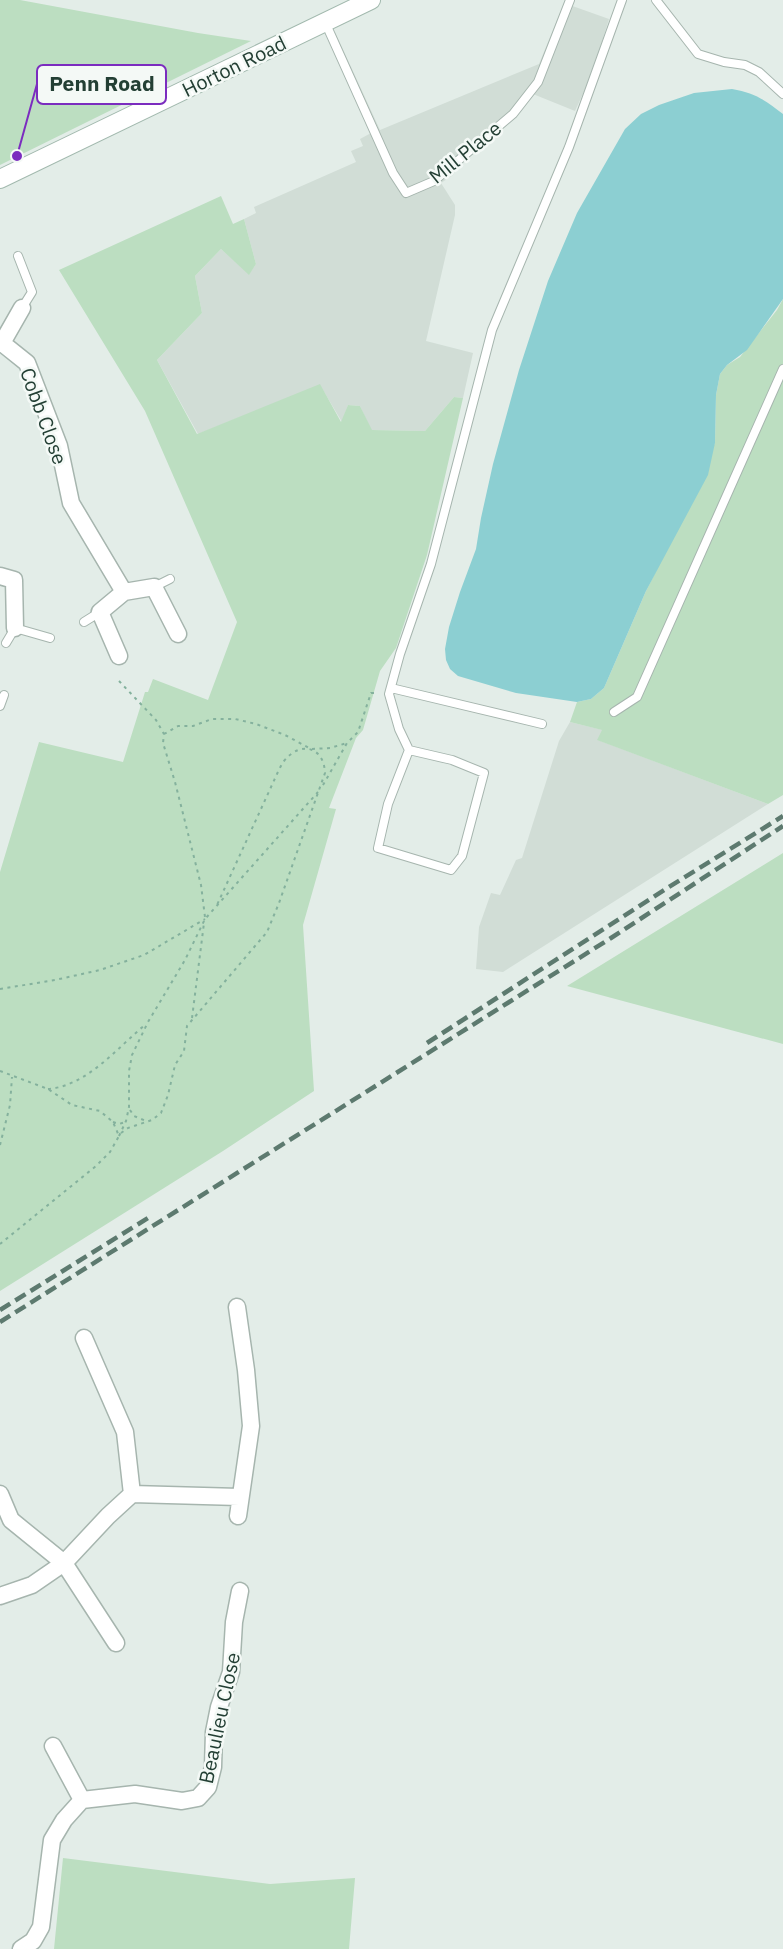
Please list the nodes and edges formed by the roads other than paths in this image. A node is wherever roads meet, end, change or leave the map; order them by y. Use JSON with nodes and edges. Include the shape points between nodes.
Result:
{"nodes":[{"id":1,"x":371,"y":0,"type":"edge"},
{"id":2,"x":570,"y":0,"type":"edge"},
{"id":3,"x":622,"y":0,"type":"edge"},
{"id":4,"x":656,"y":0,"type":"edge"},
{"id":5,"x":325,"y":22,"type":"junction"},
{"id":6,"x":783,"y":94,"type":"edge"},
{"id":7,"x":0,"y":179,"type":"edge"},
{"id":8,"x":18,"y":256,"type":"dead end"},
{"id":9,"x":22,"y":308,"type":"joint"},
{"id":10,"x":1,"y":344,"type":"edge"},
{"id":11,"x":783,"y":369,"type":"edge"},
{"id":12,"x":0,"y":576,"type":"edge"},
{"id":13,"x":170,"y":579,"type":"dead end"},
{"id":14,"x":154,"y":587,"type":"junction"},
{"id":15,"x":124,"y":592,"type":"junction"},
{"id":16,"x":100,"y":612,"type":"junction"},
{"id":17,"x":84,"y":622,"type":"dead end"},
{"id":18,"x":15,"y":628,"type":"junction"},
{"id":19,"x":178,"y":634,"type":"dead end"},
{"id":20,"x":50,"y":638,"type":"dead end"},
{"id":21,"x":6,"y":643,"type":"dead end"},
{"id":22,"x":119,"y":656,"type":"dead end"},
{"id":23,"x":390,"y":691,"type":"junction"},
{"id":24,"x":4,"y":694,"type":"dead end"},
{"id":25,"x":0,"y":706,"type":"edge"},
{"id":26,"x":614,"y":712,"type":"dead end"},
{"id":27,"x":543,"y":724,"type":"dead end"},
{"id":28,"x":409,"y":750,"type":"junction"},
{"id":29,"x":237,"y":1307,"type":"dead end"},
{"id":30,"x":84,"y":1338,"type":"dead end"},
{"id":31,"x":0,"y":1494,"type":"edge"},
{"id":32,"x":132,"y":1494,"type":"junction"},
{"id":33,"x":239,"y":1497,"type":"junction"},
{"id":34,"x":238,"y":1516,"type":"dead end"},
{"id":35,"x":64,"y":1563,"type":"junction"},
{"id":36,"x":240,"y":1591,"type":"dead end"},
{"id":37,"x":0,"y":1596,"type":"edge"},
{"id":38,"x":116,"y":1643,"type":"dead end"},
{"id":39,"x":53,"y":1746,"type":"dead end"},
{"id":40,"x":82,"y":1800,"type":"junction"},
{"id":41,"x":21,"y":1949,"type":"edge"}],
"edges":[{"from":1,"to":5,"type":"main road","name":"Horton Road"},
{"from":2,"to":5,"type":"lane","name":"Mill Place","via":[[538,82],[513,114],[434,181],[406,193],[393,173]]},
{"from":3,"to":23,"type":"lane","via":[[569,147],[492,330],[431,564]]},
{"from":4,"to":6,"type":"lane","via":[[698,54],[745,65]]},
{"from":5,"to":7,"type":"main road","name":"Horton Road"},
{"from":8,"to":9,"type":"lane","via":[[32,292]]},
{"from":9,"to":10,"type":"street","name":"Cobb Close"},
{"from":10,"to":15,"type":"street","name":"Cobb Close","via":[[27,363],[59,446],[70,503]]},
{"from":11,"to":26,"type":"lane","via":[[637,698]]},
{"from":12,"to":18,"type":"street","via":[[14,580]]},
{"from":13,"to":14,"type":"lane"},
{"from":14,"to":15,"type":"street"},
{"from":14,"to":19,"type":"street"},
{"from":15,"to":16,"type":"street"},
{"from":16,"to":17,"type":"lane"},
{"from":16,"to":22,"type":"street"},
{"from":18,"to":20,"type":"lane"},
{"from":18,"to":21,"type":"lane"},
{"from":23,"to":27,"type":"lane"},
{"from":23,"to":28,"type":"lane","via":[[399,729]]},
{"from":24,"to":25,"type":"lane"},
{"from":28,"to":28,"type":"lane","via":[[484,772],[462,856],[451,870],[378,848],[388,804]]},
{"from":29,"to":33,"type":"street","via":[[251,1426]]},
{"from":30,"to":32,"type":"street","via":[[125,1432]]},
{"from":31,"to":35,"type":"street","via":[[11,1520]]},
{"from":32,"to":33,"type":"street"},
{"from":32,"to":35,"type":"street"},
{"from":33,"to":34,"type":"street"},
{"from":35,"to":37,"type":"street","via":[[32,1584]]},
{"from":35,"to":38,"type":"street"},
{"from":36,"to":40,"type":"street","name":"Beaulieu Close","via":[[231,1672],[219,1707],[208,1787],[198,1798],[182,1801],[135,1794]]},
{"from":39,"to":40,"type":"street"},
{"from":40,"to":41,"type":"street","via":[[52,1840],[41,1927],[33,1941]]}]}
